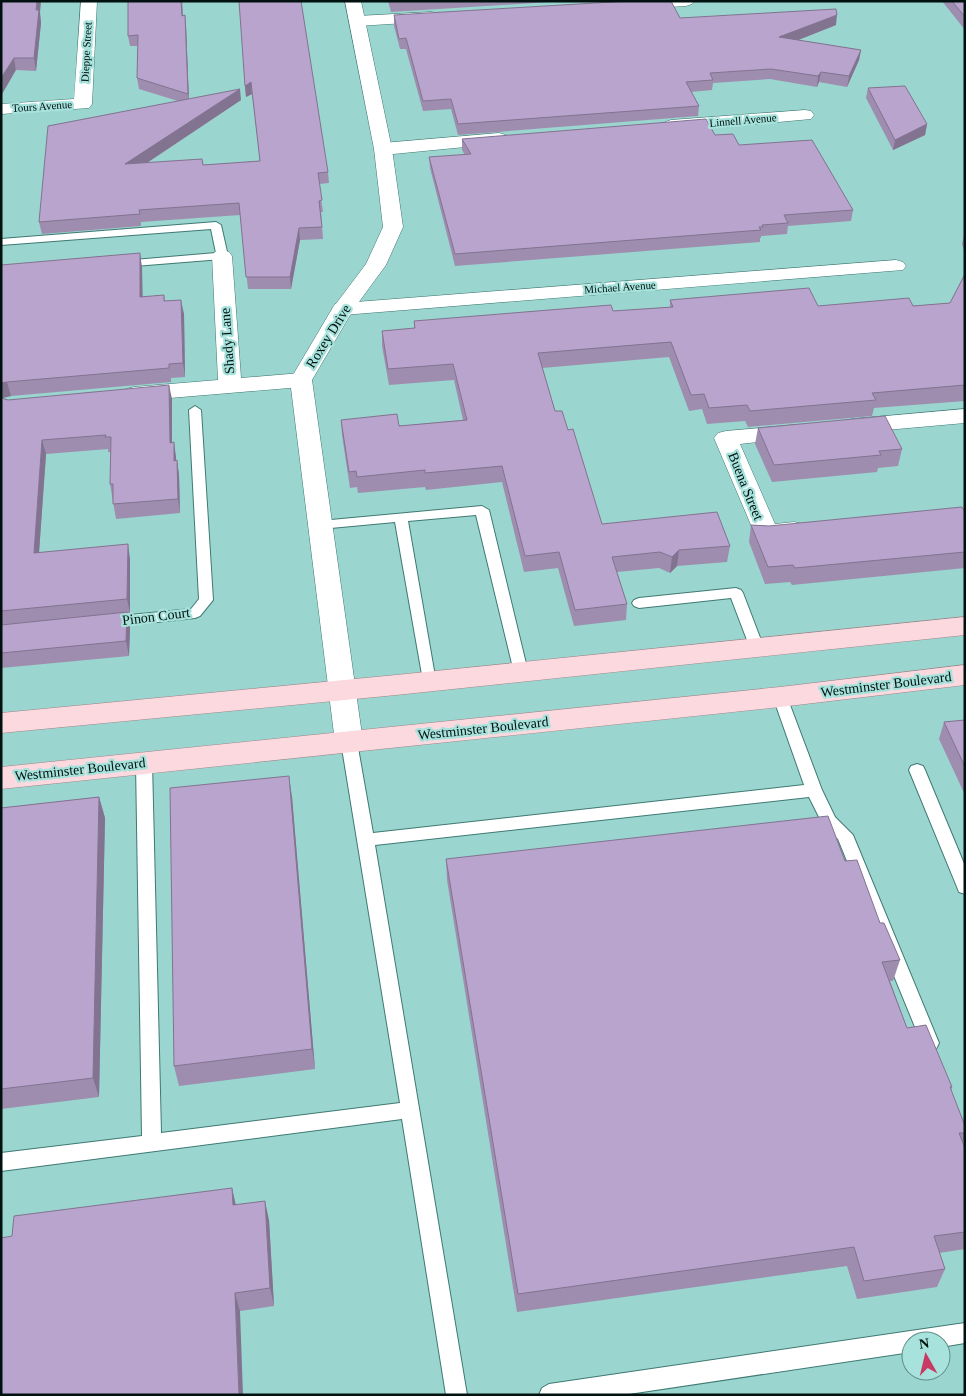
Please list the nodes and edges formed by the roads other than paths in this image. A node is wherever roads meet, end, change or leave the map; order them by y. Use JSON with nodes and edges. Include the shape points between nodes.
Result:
{"nodes":[{"id":1,"x":89,"y":1,"type":"edge"},
{"id":2,"x":686,"y":1,"type":"edge"},
{"id":3,"x":616,"y":6,"type":"edge"},
{"id":4,"x":355,"y":11,"type":"edge"},
{"id":5,"x":447,"y":16,"type":"edge"},
{"id":6,"x":83,"y":104,"type":"joint"},
{"id":7,"x":1,"y":109,"type":"edge"},
{"id":8,"x":805,"y":115,"type":"dead end"},
{"id":9,"x":658,"y":127,"type":"edge"},
{"id":10,"x":520,"y":138,"type":"edge"},
{"id":11,"x":383,"y":149,"type":"junction"},
{"id":12,"x":1,"y":242,"type":"edge"},
{"id":13,"x":222,"y":256,"type":"junction"},
{"id":14,"x":109,"y":265,"type":"edge"},
{"id":15,"x":896,"y":266,"type":"dead end"},
{"id":16,"x":344,"y":309,"type":"junction"},
{"id":17,"x":301,"y":380,"type":"junction"},
{"id":18,"x":230,"y":386,"type":"junction"},
{"id":19,"x":116,"y":396,"type":"edge"},
{"id":20,"x":195,"y":410,"type":"dead end"},
{"id":21,"x":965,"y":416,"type":"edge"},
{"id":22,"x":401,"y":518,"type":"junction"},
{"id":23,"x":320,"y":525,"type":"junction"},
{"id":24,"x":813,"y":528,"type":"edge"},
{"id":25,"x":638,"y":603,"type":"dead end"},
{"id":26,"x":98,"y":623,"type":"edge"},
{"id":27,"x":965,"y":626,"type":"edge"},
{"id":28,"x":757,"y":648,"type":"junction"},
{"id":29,"x":521,"y":672,"type":"junction"},
{"id":30,"x":965,"y":675,"type":"edge"},
{"id":31,"x":430,"y":682,"type":"junction"},
{"id":32,"x":342,"y":691,"type":"junction"},
{"id":33,"x":780,"y":697,"type":"junction"},
{"id":34,"x":1,"y":722,"type":"edge"},
{"id":35,"x":348,"y":742,"type":"junction"},
{"id":36,"x":144,"y":763,"type":"junction"},
{"id":37,"x":917,"y":770,"type":"dead end"},
{"id":38,"x":1,"y":778,"type":"edge"},
{"id":39,"x":814,"y":790,"type":"junction"},
{"id":40,"x":366,"y":840,"type":"junction"},
{"id":41,"x":965,"y":887,"type":"edge"},
{"id":42,"x":937,"y":1060,"type":"edge"},
{"id":43,"x":411,"y":1110,"type":"junction"},
{"id":44,"x":152,"y":1143,"type":"junction"},
{"id":45,"x":1,"y":1162,"type":"edge"},
{"id":46,"x":965,"y":1333,"type":"edge"},
{"id":47,"x":951,"y":1335,"type":"edge"},
{"id":48,"x":901,"y":1343,"type":"edge"},
{"id":49,"x":457,"y":1395,"type":"edge"},
{"id":50,"x":549,"y":1395,"type":"edge"}],
"edges":[{"from":1,"to":6,"type":"street","name":"Dieppe Street"},
{"from":2,"to":3,"type":"street"},
{"from":4,"to":5,"type":"street"},
{"from":4,"to":11,"type":"street","name":"Roxey Drive"},
{"from":6,"to":7,"type":"street","name":"Tours Avenue"},
{"from":8,"to":9,"type":"street","name":"Linnell Avenue"},
{"from":10,"to":11,"type":"street"},
{"from":11,"to":16,"type":"street","name":"Roxey Drive","via":[[393,227],[376,265]]},
{"from":12,"to":13,"type":"lane","via":[[216,225]]},
{"from":13,"to":14,"type":"lane"},
{"from":13,"to":18,"type":"street","name":"Shady Lane"},
{"from":15,"to":16,"type":"street","name":"Michael Avenue"},
{"from":16,"to":17,"type":"street","name":"Roxey Drive"},
{"from":17,"to":18,"type":"street"},
{"from":17,"to":23,"type":"street","name":"Roxey Drive"},
{"from":18,"to":19,"type":"street","name":"Shady Lane"},
{"from":20,"to":26,"type":"lane","name":"Pinon Court","via":[[206,600],[195,613]]},
{"from":21,"to":24,"type":"street","name":"Buena Street","via":[[726,438],[766,533]]},
{"from":22,"to":23,"type":"lane"},
{"from":22,"to":29,"type":"lane","via":[[482,510]]},
{"from":22,"to":31,"type":"lane"},
{"from":23,"to":32,"type":"street","name":"Roxey Drive"},
{"from":25,"to":28,"type":"lane","via":[[736,593]]},
{"from":27,"to":28,"type":"main road"},
{"from":28,"to":29,"type":"main road"},
{"from":29,"to":31,"type":"main road"},
{"from":30,"to":33,"type":"main road","name":"Westminster Boulevard"},
{"from":31,"to":32,"type":"main road"},
{"from":32,"to":34,"type":"main road"},
{"from":32,"to":35,"type":"street","name":"Roxey Drive"},
{"from":33,"to":35,"type":"main road","name":"Westminster Boulevard"},
{"from":33,"to":39,"type":"lane"},
{"from":35,"to":36,"type":"main road","name":"Westminster Boulevard"},
{"from":35,"to":40,"type":"lane"},
{"from":36,"to":38,"type":"main road","name":"Westminster Boulevard"},
{"from":36,"to":44,"type":"lane"},
{"from":37,"to":41,"type":"lane"},
{"from":39,"to":40,"type":"lane"},
{"from":39,"to":42,"type":"lane","via":[[829,821],[845,835]]},
{"from":40,"to":43,"type":"lane"},
{"from":43,"to":44,"type":"lane"},
{"from":43,"to":49,"type":"lane"},
{"from":44,"to":45,"type":"lane"},
{"from":46,"to":47,"type":"lane"},
{"from":48,"to":50,"type":"lane"}]}
